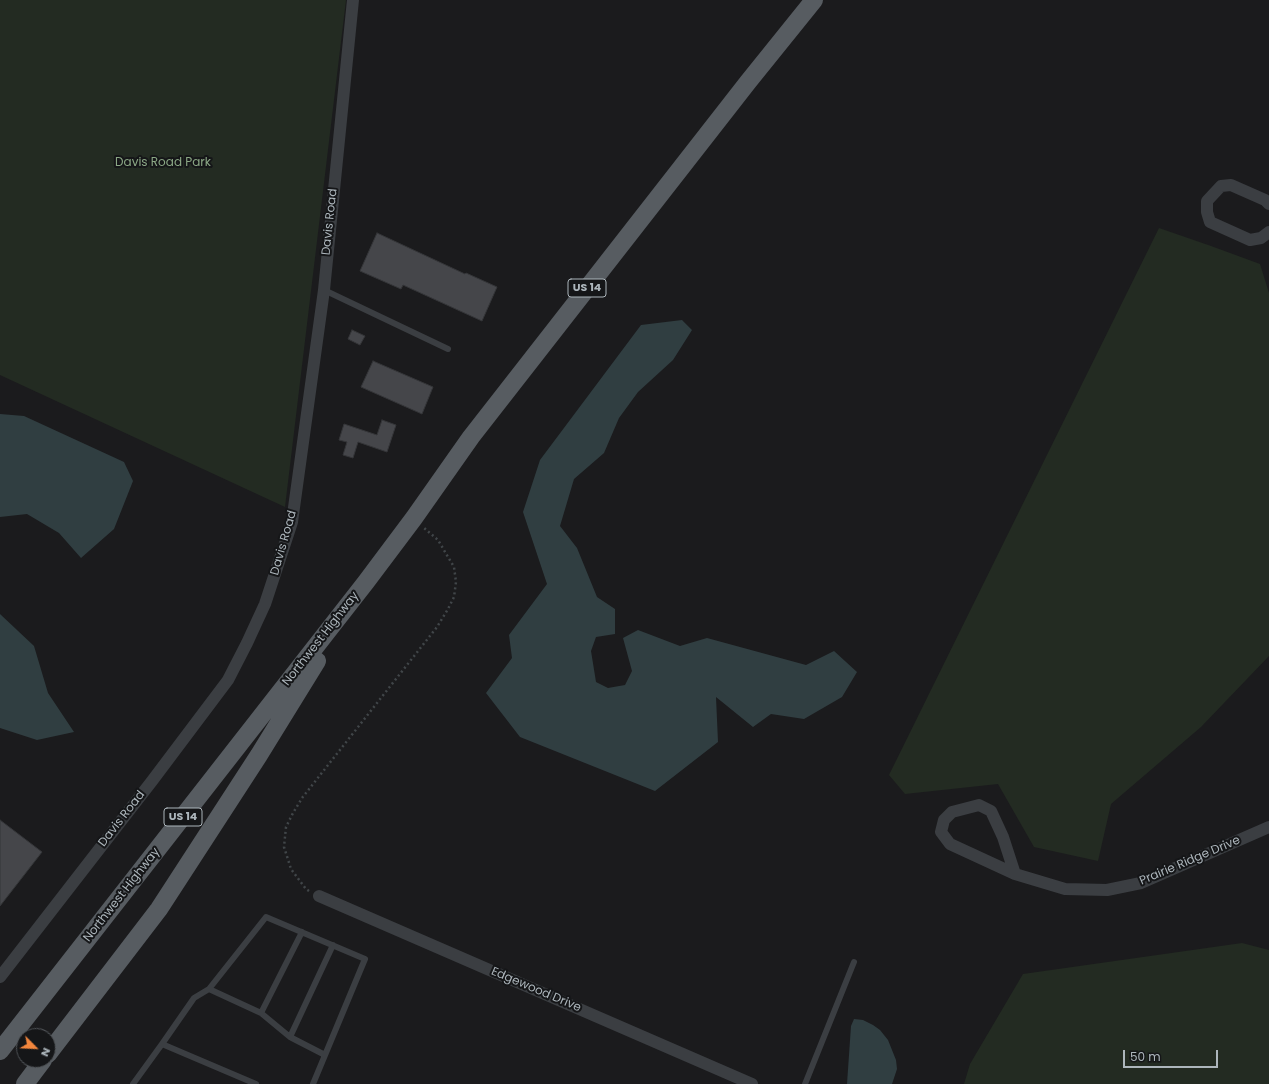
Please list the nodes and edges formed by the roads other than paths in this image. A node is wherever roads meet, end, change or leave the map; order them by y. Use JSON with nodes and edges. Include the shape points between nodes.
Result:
{"nodes":[{"id":1,"x":353,"y":0,"type":"edge"},
{"id":2,"x":814,"y":0,"type":"edge"},
{"id":3,"x":1269,"y":204,"type":"edge"},
{"id":4,"x":1269,"y":232,"type":"edge"},
{"id":5,"x":324,"y":290,"type":"junction"},
{"id":6,"x":448,"y":349,"type":"dead end"},
{"id":7,"x":366,"y":582,"type":"junction"},
{"id":8,"x":1269,"y":827,"type":"edge"},
{"id":9,"x":1015,"y":874,"type":"junction"},
{"id":10,"x":319,"y":896,"type":"road end"},
{"id":11,"x":302,"y":932,"type":"junction"},
{"id":12,"x":333,"y":945,"type":"junction"},
{"id":13,"x":854,"y":962,"type":"dead end"},
{"id":14,"x":0,"y":977,"type":"edge"},
{"id":15,"x":209,"y":989,"type":"junction"},
{"id":16,"x":261,"y":1013,"type":"junction"},
{"id":17,"x":290,"y":1037,"type":"junction"},
{"id":18,"x":56,"y":1044,"type":"edge"},
{"id":19,"x":162,"y":1044,"type":"junction"},
{"id":20,"x":0,"y":1051,"type":"edge"},
{"id":21,"x":325,"y":1055,"type":"junction"},
{"id":22,"x":37,"y":1068,"type":"edge"},
{"id":23,"x":25,"y":1084,"type":"edge"},
{"id":24,"x":133,"y":1084,"type":"edge"},
{"id":25,"x":256,"y":1084,"type":"edge"},
{"id":26,"x":312,"y":1084,"type":"edge"},
{"id":27,"x":752,"y":1084,"type":"edge"},
{"id":28,"x":805,"y":1084,"type":"edge"}],
"edges":[{"from":1,"to":5,"type":"street","name":"Davis Road"},
{"from":2,"to":7,"type":"main road","number":"US 14","via":[[471,437]]},
{"from":3,"to":4,"type":"street","via":[[1231,185],[1221,186],[1207,201],[1210,222],[1250,240],[1261,238]]},
{"from":5,"to":6,"type":"lane"},
{"from":5,"to":14,"type":"street","name":"Davis Road","via":[[292,522],[265,604],[248,643],[228,680]]},
{"from":7,"to":18,"type":"main road","name":"Northwest Highway","number":"US 14","via":[[259,755],[159,909]]},
{"from":7,"to":20,"type":"main road","name":"Northwest Highway","number":"US 14"},
{"from":8,"to":9,"type":"street","name":"Prairie Ridge Drive","via":[[1141,883],[1107,890],[1065,889]]},
{"from":9,"to":9,"type":"street","name":"Prairie Ridge Drive","via":[[950,844],[942,832],[944,820],[952,812],[979,805],[991,811]]},
{"from":10,"to":27,"type":"street","name":"Edgewood Drive"},
{"from":11,"to":12,"type":"lane"},
{"from":11,"to":15,"type":"lane","via":[[266,917]]},
{"from":11,"to":16,"type":"lane"},
{"from":12,"to":17,"type":"lane"},
{"from":12,"to":21,"type":"lane","via":[[365,959]]},
{"from":13,"to":28,"type":"lane"},
{"from":15,"to":16,"type":"lane"},
{"from":15,"to":19,"type":"lane","via":[[194,998]]},
{"from":16,"to":17,"type":"lane"},
{"from":17,"to":21,"type":"lane"},
{"from":19,"to":24,"type":"lane"},
{"from":19,"to":25,"type":"lane"},
{"from":21,"to":26,"type":"lane"},
{"from":22,"to":23,"type":"main road"}]}
